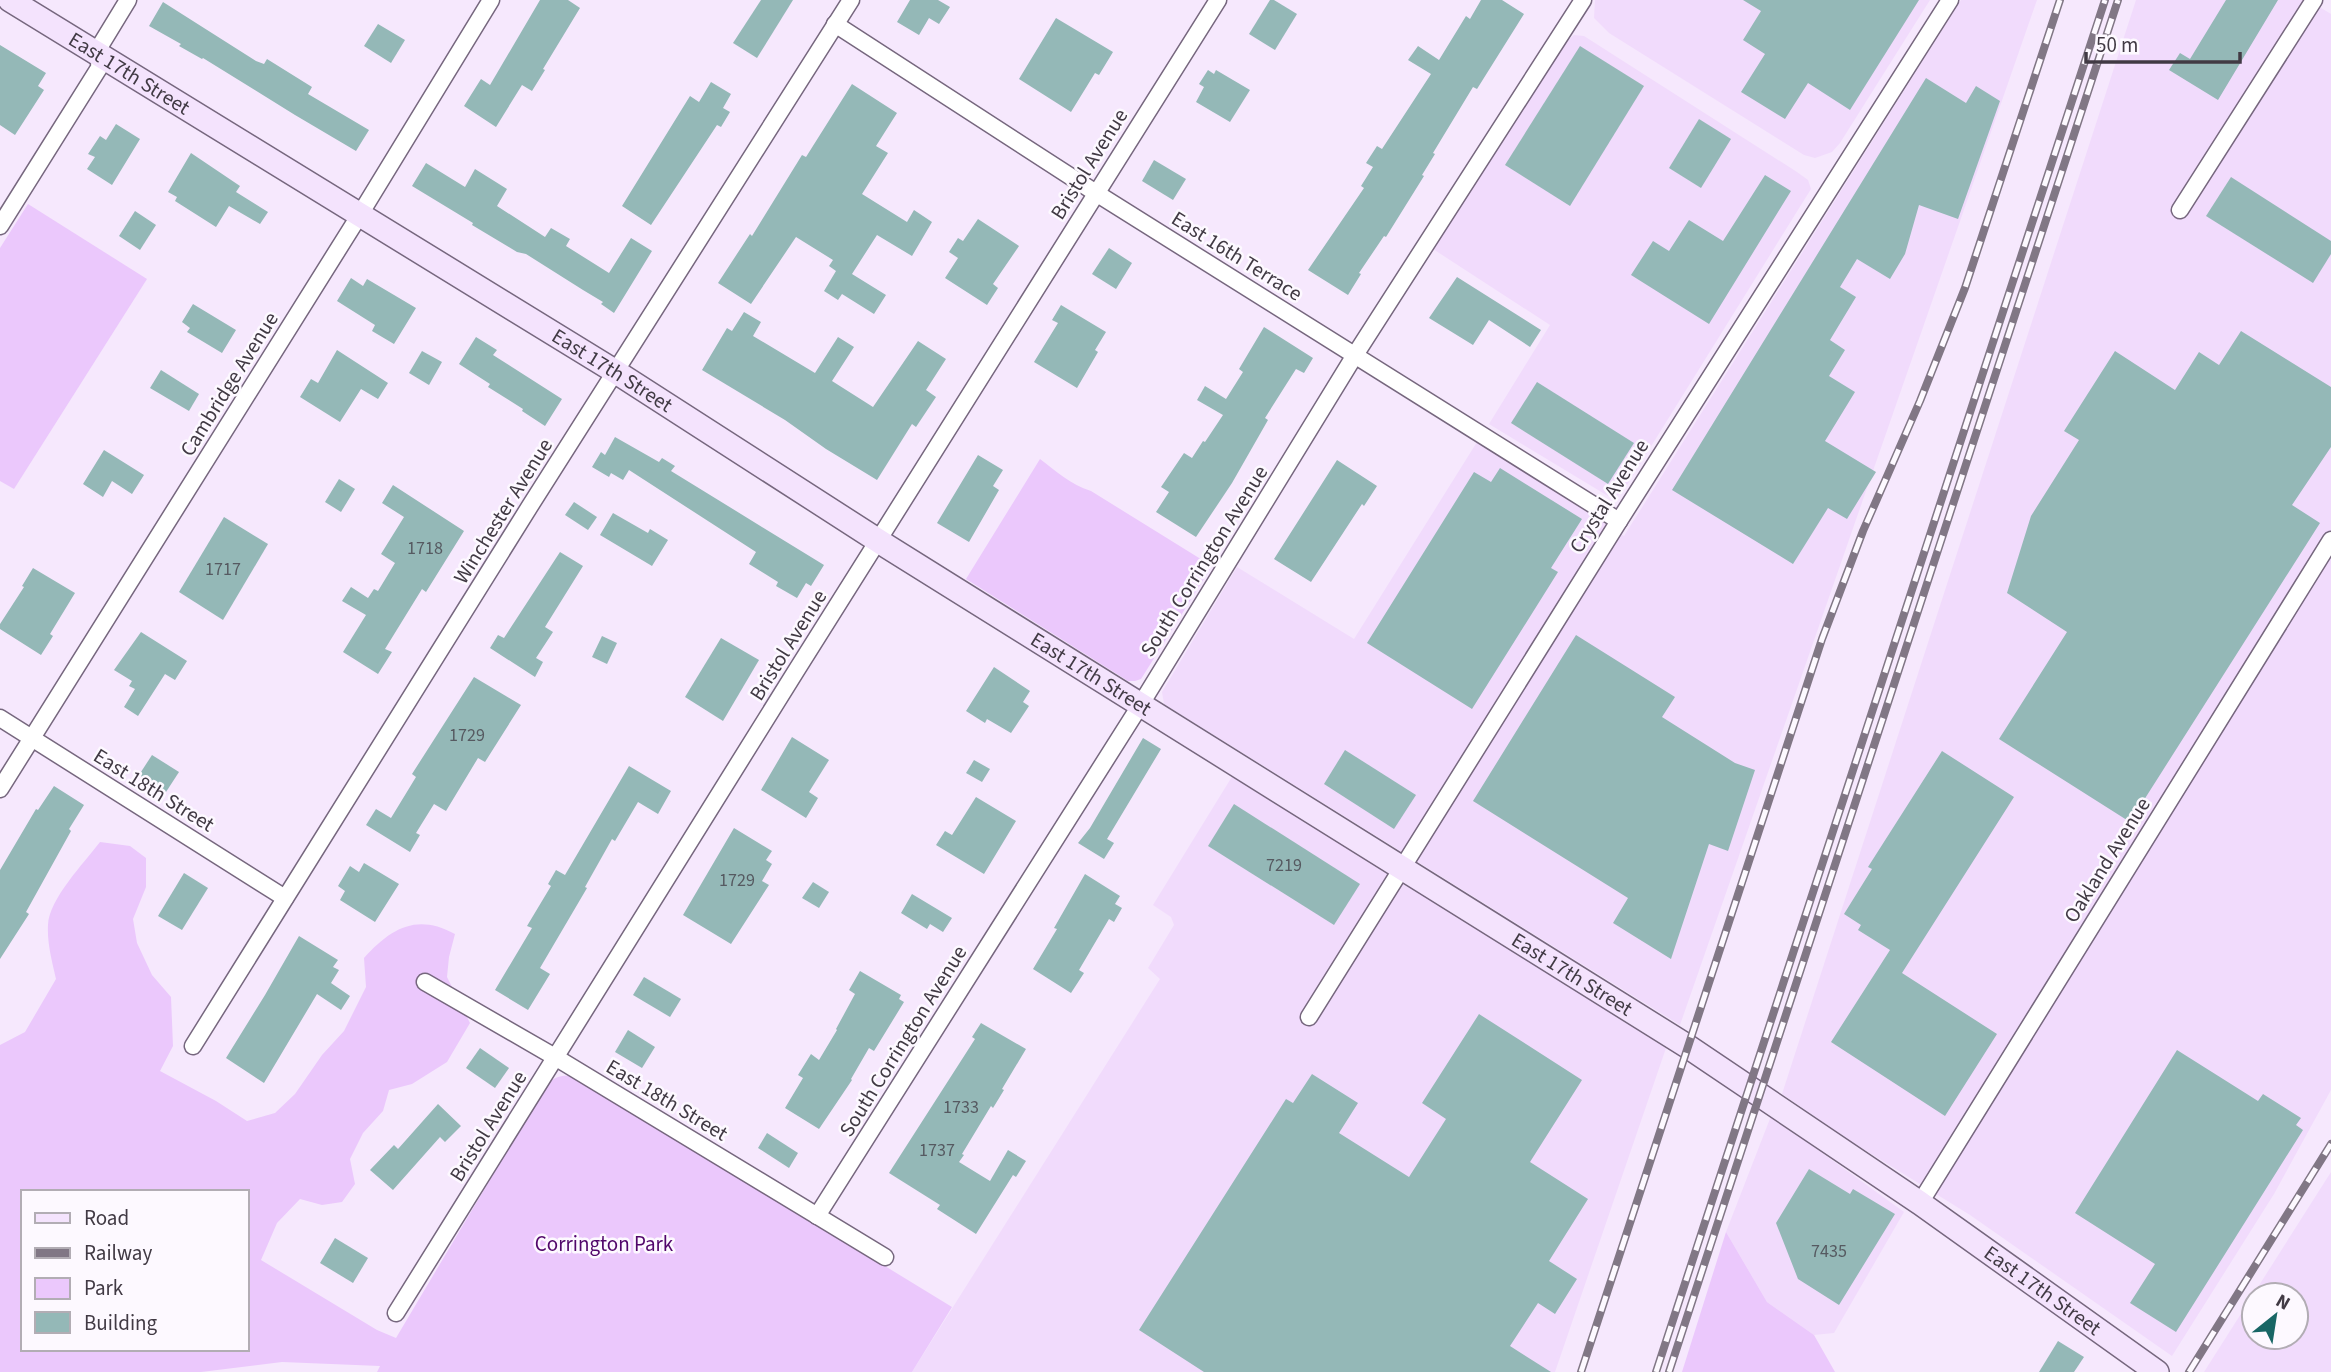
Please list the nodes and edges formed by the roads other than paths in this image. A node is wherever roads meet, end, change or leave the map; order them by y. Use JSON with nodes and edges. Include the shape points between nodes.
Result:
{"nodes":[{"id":1,"x":10,"y":0,"type":"edge"},
{"id":2,"x":128,"y":0,"type":"edge"},
{"id":3,"x":491,"y":0,"type":"edge"},
{"id":4,"x":851,"y":0,"type":"edge"},
{"id":5,"x":1218,"y":0,"type":"edge"},
{"id":6,"x":1583,"y":0,"type":"edge"},
{"id":7,"x":1950,"y":0,"type":"edge"},
{"id":8,"x":2314,"y":0,"type":"edge"},
{"id":9,"x":835,"y":24,"type":"junction"},
{"id":10,"x":100,"y":56,"type":"junction"},
{"id":11,"x":1096,"y":193,"type":"junction"},
{"id":12,"x":2180,"y":210,"type":"dead end"},
{"id":13,"x":359,"y":215,"type":"junction"},
{"id":14,"x":0,"y":226,"type":"edge"},
{"id":15,"x":1355,"y":355,"type":"junction"},
{"id":16,"x":616,"y":372,"type":"junction"},
{"id":17,"x":1619,"y":521,"type":"junction"},
{"id":18,"x":2331,"y":540,"type":"edge"},
{"id":19,"x":878,"y":541,"type":"junction"},
{"id":20,"x":1141,"y":704,"type":"junction"},
{"id":21,"x":0,"y":718,"type":"edge"},
{"id":22,"x":32,"y":738,"type":"junction"},
{"id":23,"x":0,"y":789,"type":"edge"},
{"id":24,"x":1401,"y":867,"type":"junction"},
{"id":25,"x":285,"y":898,"type":"junction"},
{"id":26,"x":425,"y":982,"type":"dead end"},
{"id":27,"x":1309,"y":1017,"type":"dead end"},
{"id":28,"x":194,"y":1046,"type":"dead end"},
{"id":29,"x":555,"y":1057,"type":"junction"},
{"id":30,"x":1920,"y":1203,"type":"junction"},
{"id":31,"x":817,"y":1216,"type":"junction"},
{"id":32,"x":885,"y":1257,"type":"dead end"},
{"id":33,"x":396,"y":1313,"type":"dead end"},
{"id":34,"x":2157,"y":1372,"type":"edge"}],
"edges":[{"from":1,"to":10,"type":"street","name":"East 17th Street"},
{"from":2,"to":10,"type":"street","via":[[100,46]]},
{"from":3,"to":13,"type":"street","name":"Cambridge Avenue"},
{"from":4,"to":9,"type":"street","name":"Winchester Avenue"},
{"from":5,"to":11,"type":"street","name":"Bristol Avenue"},
{"from":6,"to":15,"type":"street","name":"South Corrington Avenue"},
{"from":7,"to":17,"type":"street","name":"Crystal Avenue"},
{"from":8,"to":12,"type":"street"},
{"from":9,"to":11,"type":"street","name":"East 16th Terrace"},
{"from":9,"to":16,"type":"street","name":"Winchester Avenue"},
{"from":10,"to":13,"type":"street","name":"East 17th Street"},
{"from":10,"to":14,"type":"street","via":[[99,68]]},
{"from":11,"to":15,"type":"street","name":"East 16th Terrace"},
{"from":11,"to":19,"type":"street","name":"Bristol Avenue"},
{"from":13,"to":16,"type":"street","name":"East 17th Street"},
{"from":13,"to":22,"type":"street","name":"Cambridge Avenue"},
{"from":15,"to":17,"type":"street","name":"East 16th Terrace"},
{"from":15,"to":20,"type":"street","name":"South Corrington Avenue"},
{"from":16,"to":19,"type":"street","name":"East 17th Street"},
{"from":16,"to":25,"type":"street","name":"Winchester Avenue"},
{"from":17,"to":24,"type":"street","name":"Crystal Avenue"},
{"from":18,"to":30,"type":"street","name":"Oakland Avenue"},
{"from":19,"to":20,"type":"street","name":"East 17th Street"},
{"from":19,"to":29,"type":"street","name":"Bristol Avenue"},
{"from":20,"to":24,"type":"street","name":"East 17th Street"},
{"from":20,"to":31,"type":"street","name":"South Corrington Avenue"},
{"from":21,"to":22,"type":"street","name":"East 18th Street"},
{"from":22,"to":23,"type":"street","name":"Cambridge Avenue"},
{"from":22,"to":25,"type":"street","name":"East 18th Street"},
{"from":24,"to":27,"type":"street","name":"Crystal Avenue"},
{"from":24,"to":30,"type":"street","name":"East 17th Street","via":[[1687,1046]]},
{"from":25,"to":28,"type":"street","name":"Winchester Avenue"},
{"from":26,"to":29,"type":"street","name":"East 18th Street"},
{"from":29,"to":31,"type":"street","name":"East 18th Street"},
{"from":29,"to":33,"type":"street","name":"Bristol Avenue"},
{"from":30,"to":34,"type":"street","name":"East 17th Street"},
{"from":31,"to":32,"type":"street","name":"East 18th Street"}]}
